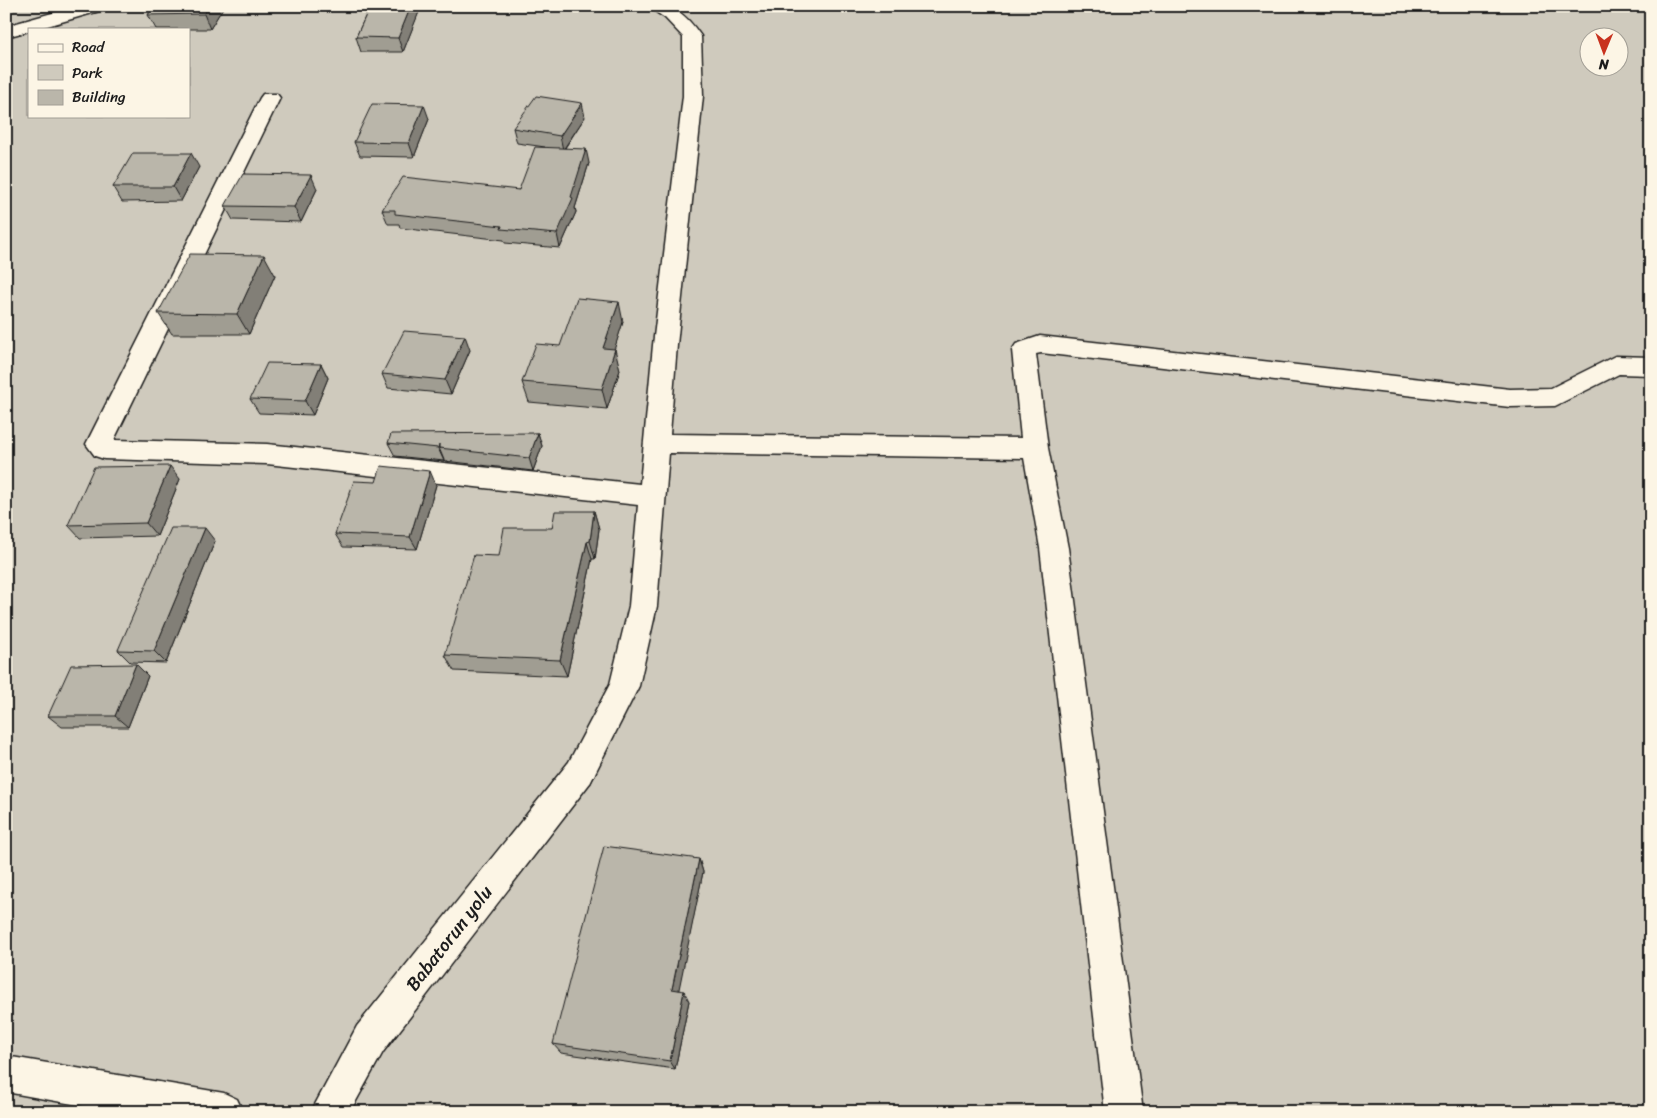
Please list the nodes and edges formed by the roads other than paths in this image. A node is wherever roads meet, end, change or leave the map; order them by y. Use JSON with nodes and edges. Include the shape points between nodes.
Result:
{"nodes":[{"id":1,"x":96,"y":6,"type":"edge"},
{"id":2,"x":656,"y":6,"type":"edge"},
{"id":3,"x":6,"y":32,"type":"edge"},
{"id":4,"x":270,"y":98,"type":"dead end"},
{"id":5,"x":1651,"y":366,"type":"edge"},
{"id":6,"x":657,"y":443,"type":"junction"},
{"id":7,"x":1035,"y":448,"type":"junction"},
{"id":8,"x":652,"y":496,"type":"junction"},
{"id":9,"x":6,"y":1074,"type":"edge"},
{"id":10,"x":224,"y":1112,"type":"edge"},
{"id":11,"x":330,"y":1112,"type":"edge"},
{"id":12,"x":1124,"y":1112,"type":"edge"}],
"edges":[{"from":1,"to":3,"type":"street"},
{"from":2,"to":6,"type":"street","name":"Babatorun yolu","via":[[671,14],[692,36],[693,96]]},
{"from":4,"to":8,"type":"street","via":[[99,444],[104,449],[267,454]]},
{"from":5,"to":7,"type":"street","via":[[1615,365],[1556,397],[1510,398],[1040,344],[1024,350]]},
{"from":6,"to":7,"type":"street"},
{"from":6,"to":8,"type":"street","name":"Babatorun yolu"},
{"from":7,"to":12,"type":"street","via":[[1054,548]]},
{"from":8,"to":11,"type":"street","name":"Babatorun yolu","via":[[643,606],[624,686],[579,773],[370,1039]]},
{"from":9,"to":10,"type":"street"}]}
